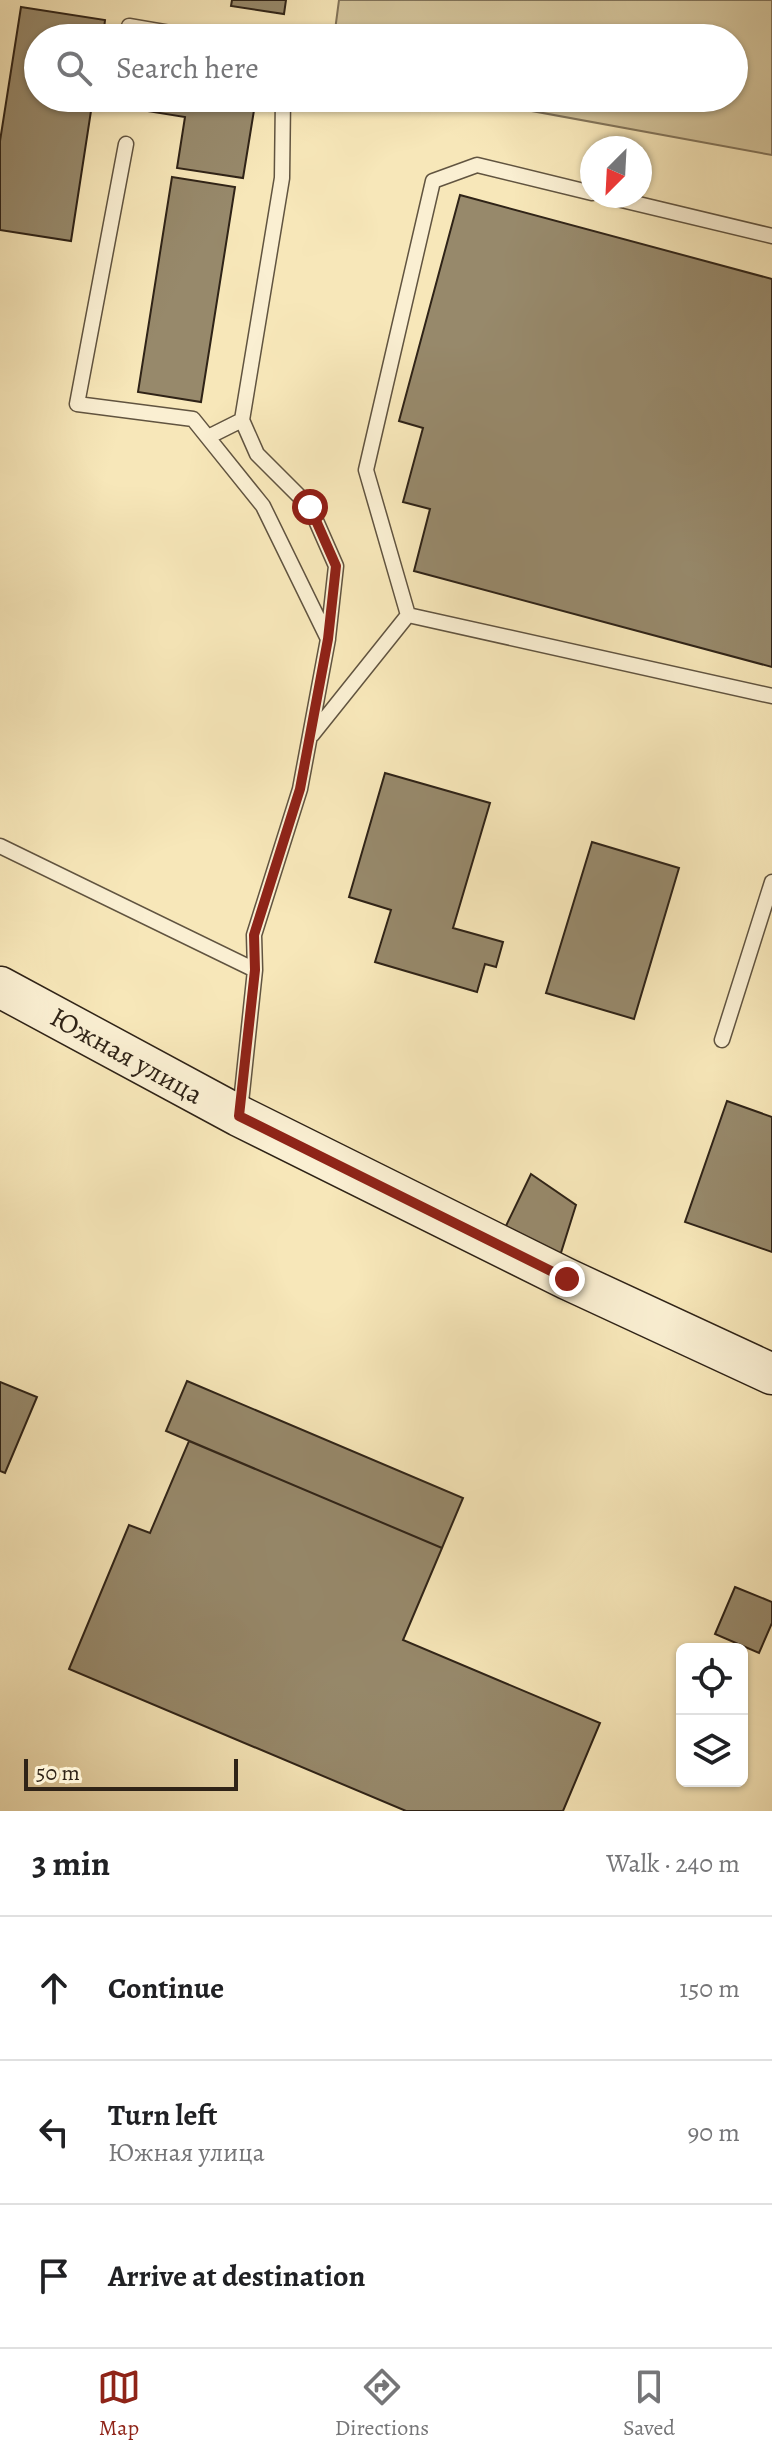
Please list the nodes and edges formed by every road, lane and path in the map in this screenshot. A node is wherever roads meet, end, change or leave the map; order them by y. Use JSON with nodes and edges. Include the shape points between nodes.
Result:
{"nodes":[{"id":1,"x":283,"y":112,"type":"edge"},
{"id":2,"x":126,"y":144,"type":"dead end"},
{"id":3,"x":580,"y":190,"type":"edge"},
{"id":4,"x":652,"y":207,"type":"edge"},
{"id":5,"x":772,"y":236,"type":"edge"},
{"id":6,"x":242,"y":420,"type":"junction"},
{"id":7,"x":208,"y":437,"type":"junction"},
{"id":8,"x":408,"y":615,"type":"junction"},
{"id":9,"x":328,"y":639,"type":"junction"},
{"id":10,"x":772,"y":696,"type":"edge"},
{"id":11,"x":309,"y":739,"type":"junction"},
{"id":12,"x":0,"y":846,"type":"edge"},
{"id":13,"x":772,"y":882,"type":"edge"},
{"id":14,"x":255,"y":970,"type":"junction"},
{"id":15,"x":0,"y":987,"type":"edge"},
{"id":16,"x":722,"y":1040,"type":"dead end"},
{"id":17,"x":239,"y":1116,"type":"junction"},
{"id":18,"x":772,"y":1374,"type":"edge"}],
"edges":[{"from":1,"to":6,"type":"lane","via":[[282,178]]},
{"from":2,"to":7,"type":"lane","via":[[77,404],[193,419]]},
{"from":3,"to":8,"type":"lane","via":[[477,165],[433,181],[366,470]]},
{"from":4,"to":5,"type":"lane"},
{"from":6,"to":7,"type":"lane"},
{"from":6,"to":9,"type":"lane","via":[[257,454],[310,507],[336,566]]},
{"from":7,"to":9,"type":"lane","via":[[263,506]]},
{"from":8,"to":10,"type":"lane"},
{"from":8,"to":11,"type":"lane"},
{"from":9,"to":11,"type":"lane"},
{"from":11,"to":14,"type":"lane","via":[[300,789],[254,935]]},
{"from":12,"to":14,"type":"lane"},
{"from":13,"to":16,"type":"lane"},
{"from":14,"to":17,"type":"lane"},
{"from":15,"to":17,"type":"street","name":"Южная улица"},
{"from":17,"to":18,"type":"street","name":"Южная улица"}]}
